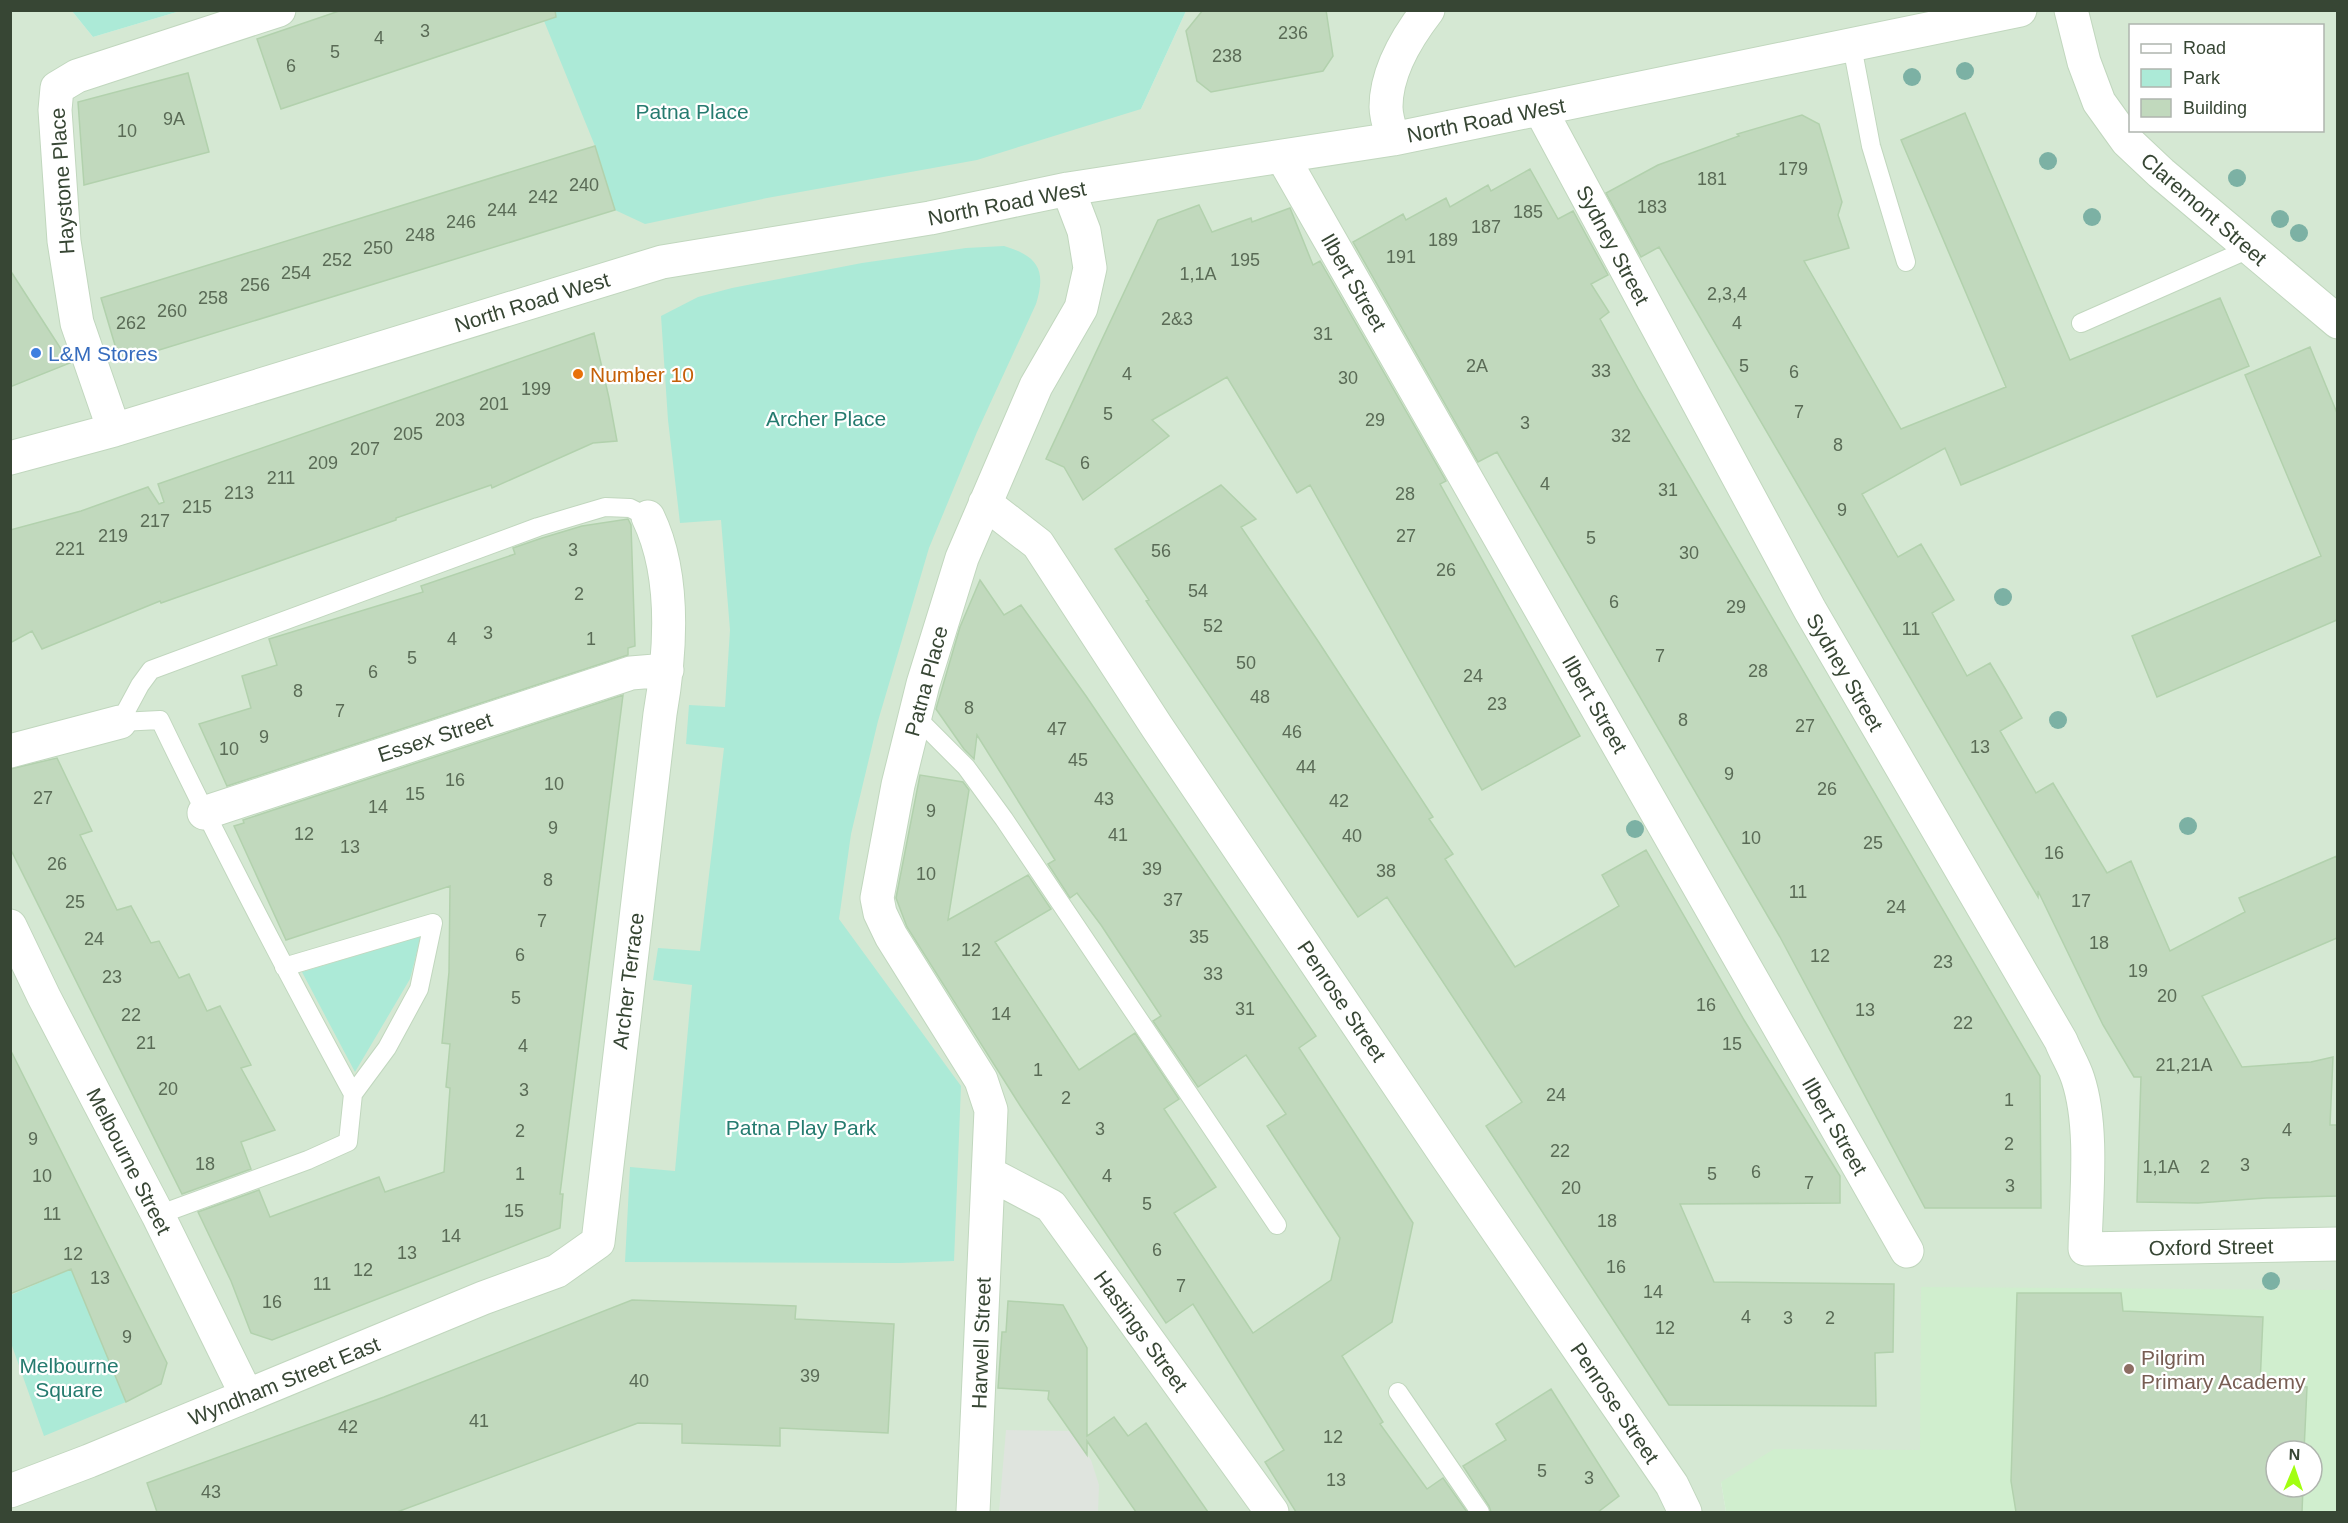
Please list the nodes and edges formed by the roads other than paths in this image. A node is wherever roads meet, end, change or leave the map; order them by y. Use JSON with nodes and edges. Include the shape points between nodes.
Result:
{"nodes":[{"id":1,"x":279,"y":10,"type":"edge"},
{"id":2,"x":1428,"y":10,"type":"edge"},
{"id":3,"x":2020,"y":10,"type":"edge"},
{"id":4,"x":2071,"y":10,"type":"edge"},
{"id":5,"x":1852,"y":46,"type":"junction"},
{"id":6,"x":1540,"y":109,"type":"junction"},
{"id":7,"x":1393,"y":139,"type":"junction"},
{"id":8,"x":1282,"y":156,"type":"junction"},
{"id":9,"x":1068,"y":189,"type":"junction"},
{"id":10,"x":2249,"y":249,"type":"junction"},
{"id":11,"x":1906,"y":262,"type":"dead end"},
{"id":12,"x":2337,"y":322,"type":"edge"},
{"id":13,"x":2081,"y":323,"type":"dead end"},
{"id":14,"x":114,"y":430,"type":"junction"},
{"id":15,"x":10,"y":458,"type":"edge"},
{"id":16,"x":985,"y":503,"type":"junction"},
{"id":17,"x":648,"y":517,"type":"joint"},
{"id":18,"x":667,"y":670,"type":"junction"},
{"id":19,"x":916,"y":717,"type":"junction"},
{"id":20,"x":120,"y":722,"type":"junction"},
{"id":21,"x":10,"y":751,"type":"edge"},
{"id":22,"x":204,"y":813,"type":"junction"},
{"id":23,"x":10,"y":926,"type":"edge"},
{"id":24,"x":284,"y":967,"type":"junction"},
{"id":25,"x":353,"y":1094,"type":"junction"},
{"id":26,"x":990,"y":1174,"type":"junction"},
{"id":27,"x":158,"y":1215,"type":"junction"},
{"id":28,"x":1277,"y":1225,"type":"dead end"},
{"id":29,"x":2337,"y":1244,"type":"edge"},
{"id":30,"x":2085,"y":1249,"type":"joint"},
{"id":31,"x":1907,"y":1251,"type":"dead end"},
{"id":32,"x":557,"y":1271,"type":"joint"},
{"id":33,"x":1398,"y":1392,"type":"dead end"},
{"id":34,"x":247,"y":1396,"type":"junction"},
{"id":35,"x":10,"y":1491,"type":"edge"},
{"id":36,"x":973,"y":1512,"type":"edge"},
{"id":37,"x":1272,"y":1512,"type":"edge"},
{"id":38,"x":1480,"y":1512,"type":"edge"},
{"id":39,"x":1684,"y":1512,"type":"edge"}],
"edges":[{"from":1,"to":14,"type":"street","name":"Haystone Place","via":[[77,76],[57,88],[55,110],[64,241],[77,323]]},
{"from":2,"to":7,"type":"street","via":[[1393,70],[1386,108]]},
{"from":3,"to":5,"type":"street","name":"North Road West"},
{"from":4,"to":10,"type":"street","name":"Claremont Street","via":[[2099,102],[2127,141]]},
{"from":5,"to":6,"type":"street","name":"North Road West"},
{"from":5,"to":11,"type":"lane","via":[[1871,146]]},
{"from":6,"to":7,"type":"street","name":"North Road West"},
{"from":6,"to":30,"type":"street","name":"Sydney Street","via":[[1810,610],[2061,1041],[2078,1079],[2084,1105]]},
{"from":7,"to":8,"type":"street","name":"North Road West"},
{"from":8,"to":9,"type":"street","name":"North Road West"},
{"from":8,"to":31,"type":"street","name":"Ilbert Street"},
{"from":9,"to":14,"type":"street","name":"North Road West","via":[[930,218],[662,262]]},
{"from":9,"to":16,"type":"street","name":"Patna Place","via":[[1084,231],[1090,268],[1081,308],[1036,386]]},
{"from":10,"to":12,"type":"street","name":"Claremont Street"},
{"from":10,"to":13,"type":"lane"},
{"from":14,"to":15,"type":"street","name":"North Road West"},
{"from":16,"to":19,"type":"street","name":"Patna Place","via":[[962,558]]},
{"from":16,"to":39,"type":"street","name":"Penrose Street","via":[[1038,544],[1177,757],[1672,1485]]},
{"from":17,"to":18,"type":"street","via":[[665,580]]},
{"from":17,"to":20,"type":"lane","via":[[630,508],[604,507],[538,527],[151,670]]},
{"from":18,"to":22,"type":"street","name":"Essex Street","via":[[631,673]]},
{"from":18,"to":32,"type":"street","name":"Archer Terrace","via":[[598,1242]]},
{"from":19,"to":26,"type":"street","name":"Patna Place","via":[[898,785],[881,878],[880,914],[981,1080],[991,1110]]},
{"from":19,"to":28,"type":"lane","via":[[966,767],[998,810]]},
{"from":20,"to":21,"type":"street"},
{"from":20,"to":22,"type":"lane","via":[[160,720]]},
{"from":22,"to":24,"type":"lane"},
{"from":23,"to":27,"type":"street","name":"Melbourne Street"},
{"from":24,"to":25,"type":"lane"},
{"from":24,"to":25,"type":"lane","via":[[433,923],[419,989],[387,1048]]},
{"from":25,"to":27,"type":"lane","via":[[348,1142]]},
{"from":26,"to":36,"type":"street","name":"Harwell Street"},
{"from":26,"to":37,"type":"street","name":"Hastings Street","via":[[1051,1206]]},
{"from":27,"to":34,"type":"street","name":"Melbourne Street"},
{"from":29,"to":30,"type":"street","name":"Oxford Street"},
{"from":32,"to":34,"type":"street","name":"Wyndham Street East"},
{"from":33,"to":38,"type":"lane"},
{"from":34,"to":35,"type":"street","name":"Wyndham Street East"}]}
